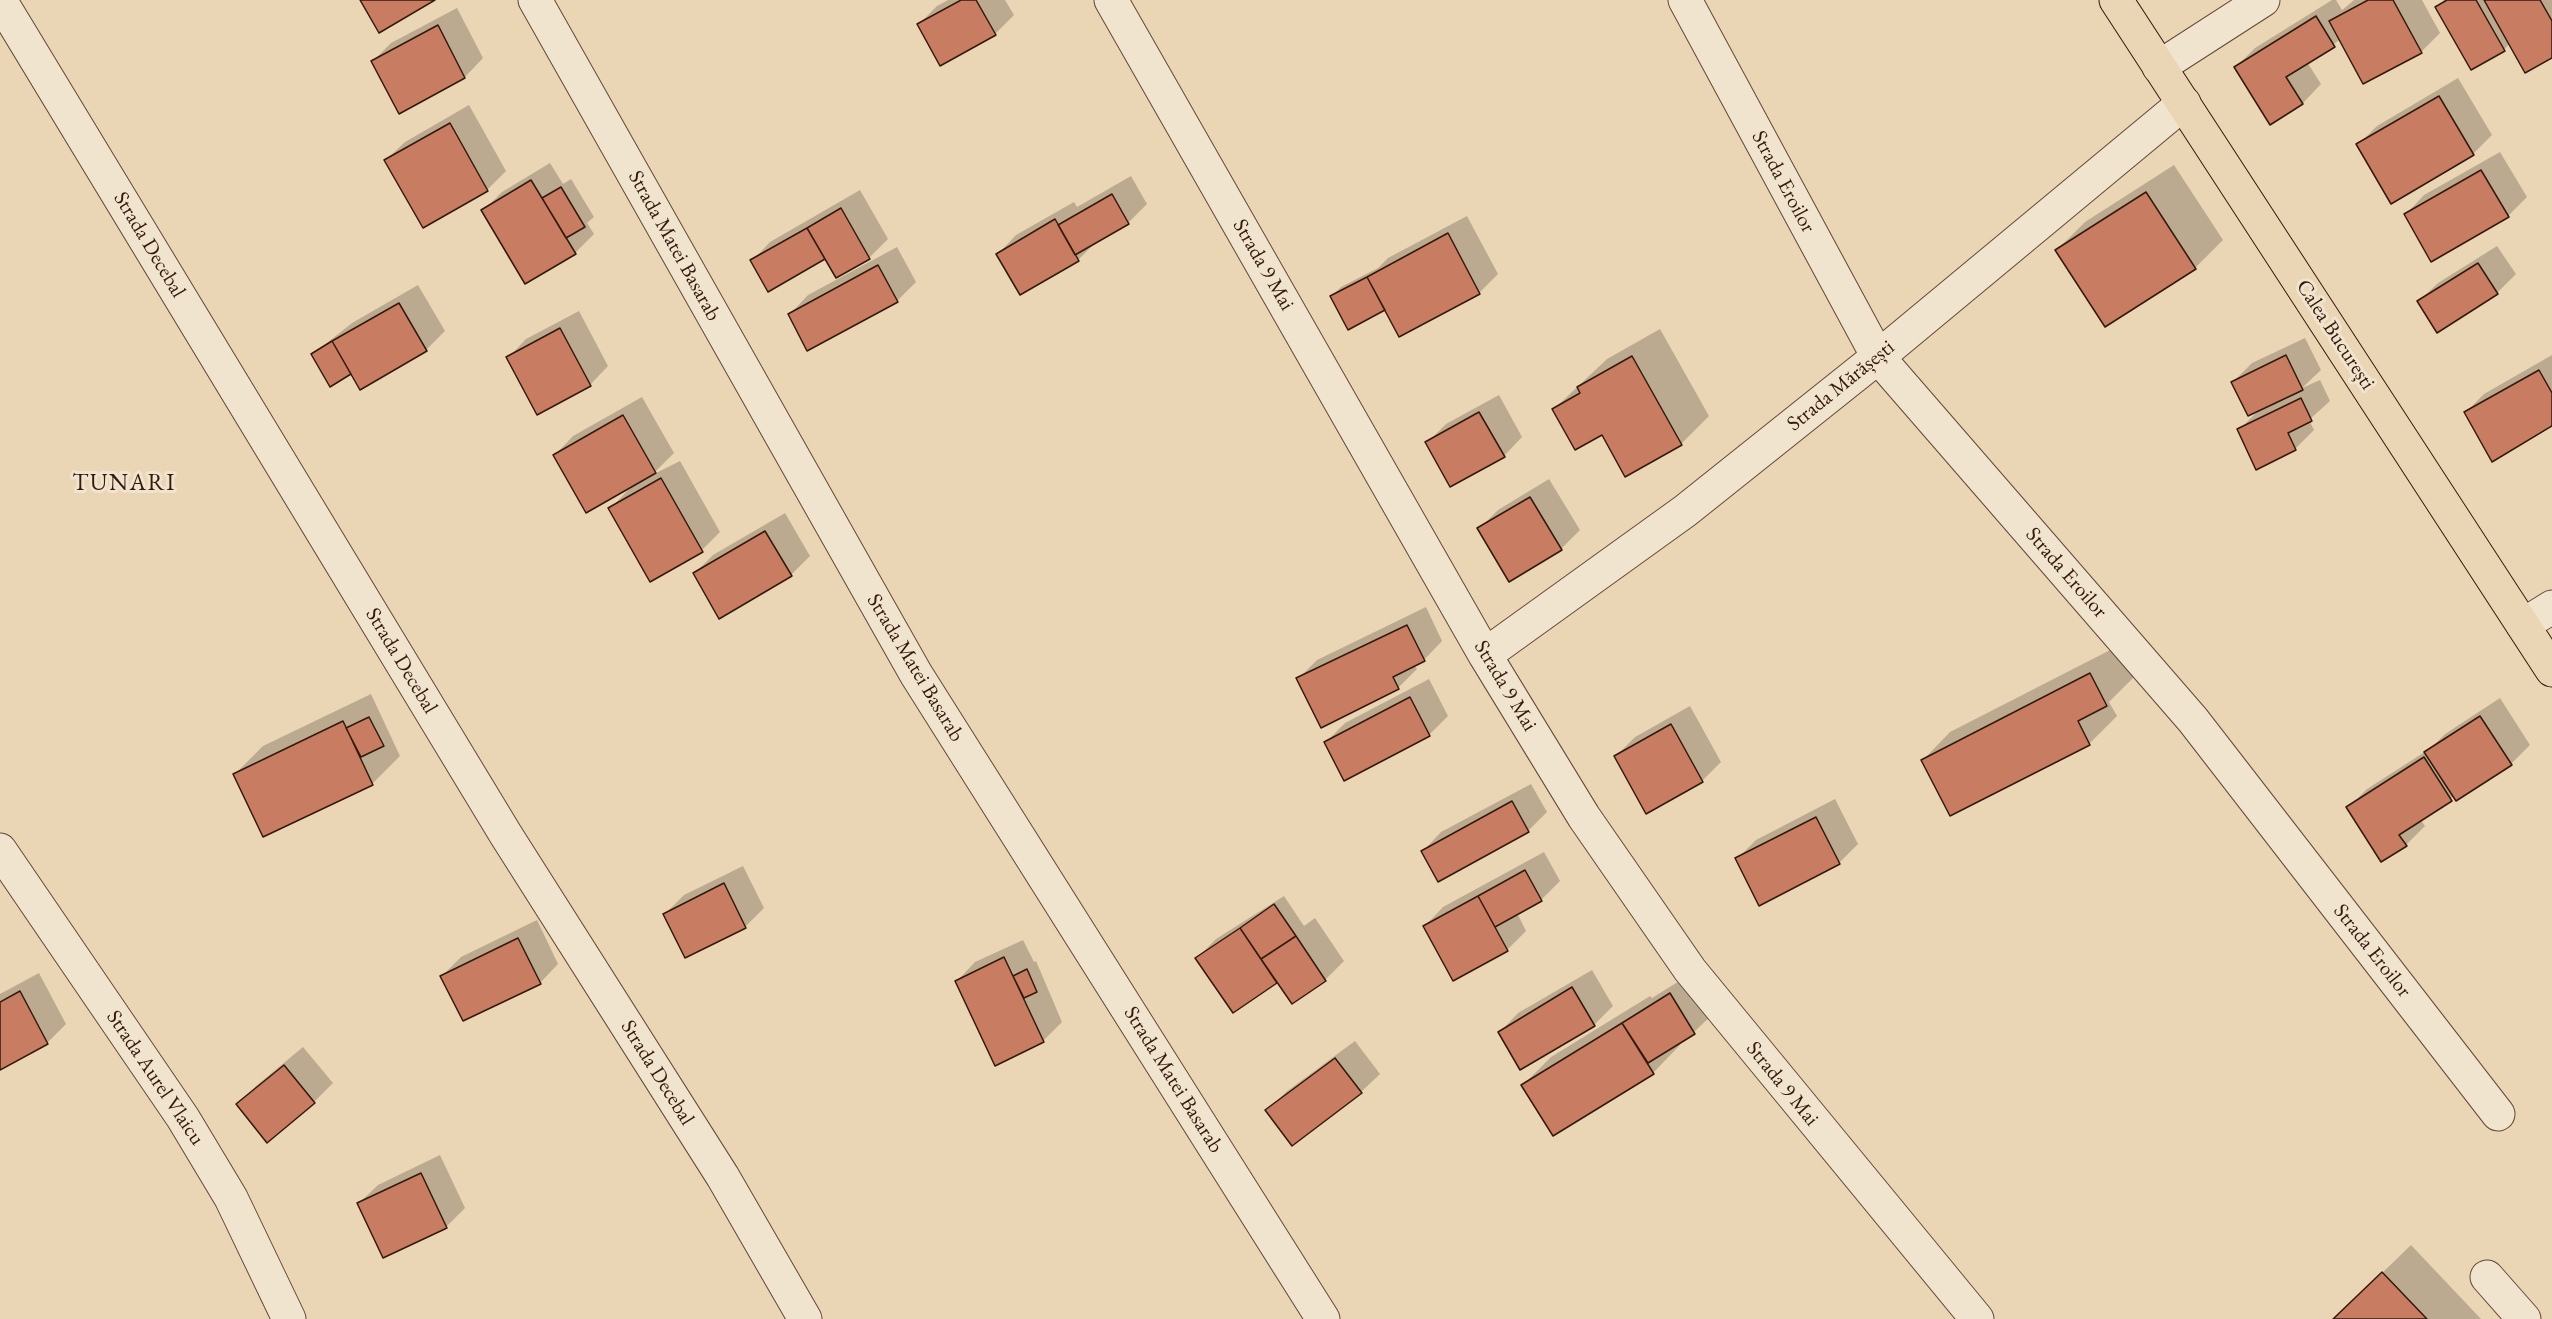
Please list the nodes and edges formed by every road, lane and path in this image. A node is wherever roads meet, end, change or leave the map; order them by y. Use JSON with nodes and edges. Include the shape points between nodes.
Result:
{"nodes":[{"id":1,"x":0,"y":0,"type":"edge"},
{"id":2,"x":535,"y":0,"type":"edge"},
{"id":3,"x":1111,"y":0,"type":"edge"},
{"id":4,"x":1685,"y":0,"type":"edge"},
{"id":5,"x":2116,"y":0,"type":"edge"},
{"id":6,"x":2263,"y":0,"type":"edge"},
{"id":7,"x":2159,"y":67,"type":"junction"},
{"id":8,"x":2184,"y":103,"type":"junction"},
{"id":9,"x":1878,"y":357,"type":"junction"},
{"id":10,"x":2552,"y":607,"type":"edge"},
{"id":11,"x":2523,"y":625,"type":"junction"},
{"id":12,"x":1485,"y":655,"type":"junction"},
{"id":13,"x":2552,"y":670,"type":"edge"},
{"id":14,"x":0,"y":850,"type":"edge"},
{"id":15,"x":2498,"y":1114,"type":"dead end"},
{"id":16,"x":2487,"y":1277,"type":"dead end"},
{"id":17,"x":290,"y":1319,"type":"edge"},
{"id":18,"x":805,"y":1319,"type":"edge"},
{"id":19,"x":1323,"y":1319,"type":"edge"},
{"id":20,"x":1977,"y":1319,"type":"edge"},
{"id":21,"x":2524,"y":1319,"type":"edge"}],
"edges":[{"from":1,"to":18,"type":"street","name":"Strada Decebal","via":[[506,835],[723,1177]]},
{"from":2,"to":19,"type":"street","name":"Strada Matei Basarab","via":[[916,674]]},
{"from":3,"to":12,"type":"street","name":"Strada 9 Mai"},
{"from":4,"to":9,"type":"street","name":"Strada Eroilor"},
{"from":5,"to":7,"type":"main road","name":"Calea București"},
{"from":6,"to":7,"type":"street"},
{"from":7,"to":8,"type":"main road","name":"Calea București"},
{"from":8,"to":9,"type":"street","name":"Strada Mărășești"},
{"from":8,"to":11,"type":"main road","name":"Calea București"},
{"from":9,"to":12,"type":"street","name":"Strada Mărășești","via":[[1684,511]]},
{"from":9,"to":15,"type":"street","name":"Strada Eroilor","via":[[2193,720]]},
{"from":10,"to":11,"type":"street"},
{"from":11,"to":13,"type":"main road","name":"Calea București"},
{"from":12,"to":20,"type":"street","name":"Strada 9 Mai","via":[[1584,817],[1689,970]]},
{"from":14,"to":17,"type":"street","name":"Strada Aurel Vlaicu","via":[[183,1118],[231,1198]]},
{"from":16,"to":21,"type":"street"}]}
